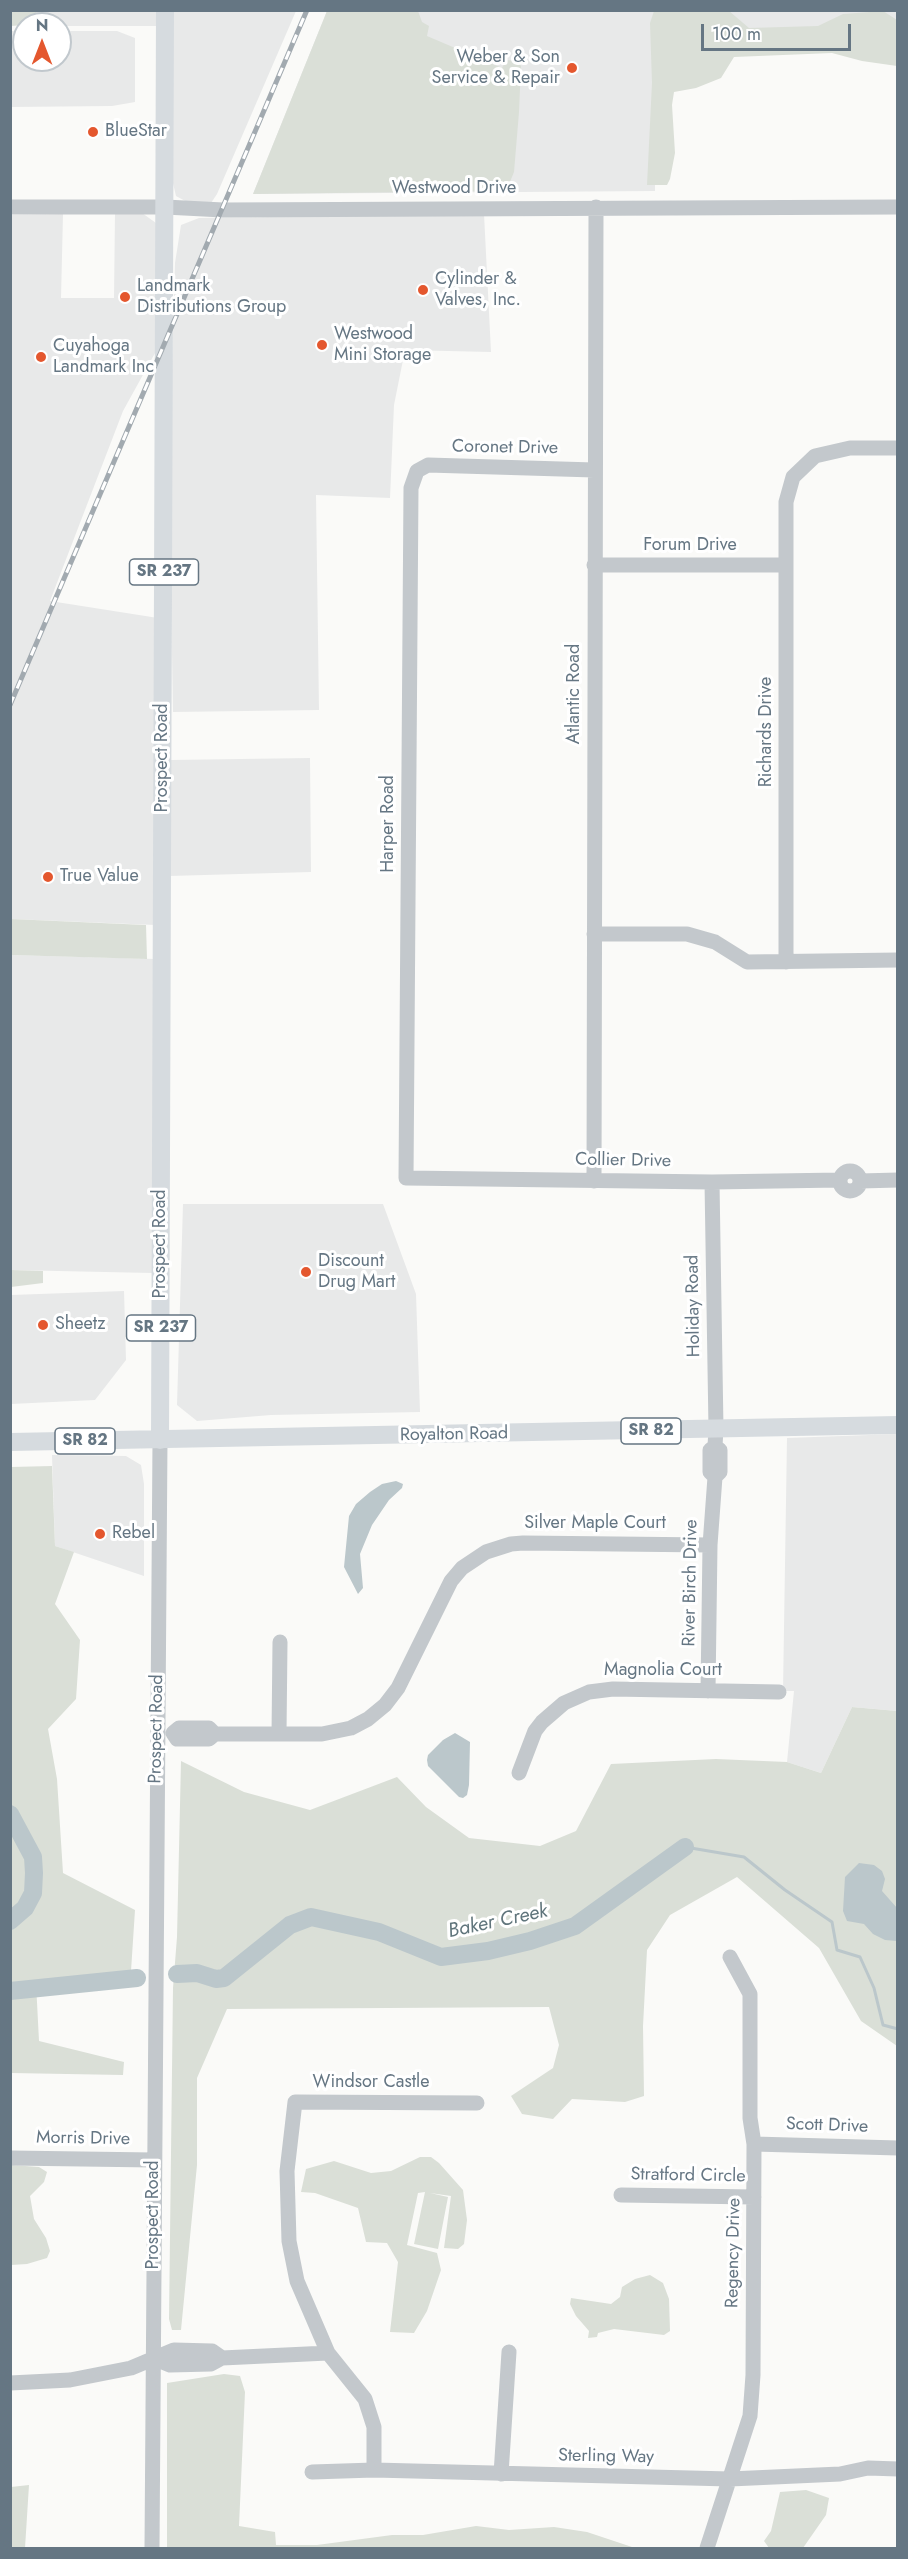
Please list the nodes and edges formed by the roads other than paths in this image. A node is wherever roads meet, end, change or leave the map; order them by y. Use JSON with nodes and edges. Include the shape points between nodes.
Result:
{"nodes":[{"id":1,"x":165,"y":10,"type":"edge"},
{"id":2,"x":10,"y":207,"type":"edge"},
{"id":3,"x":165,"y":207,"type":"junction"},
{"id":4,"x":596,"y":207,"type":"junction"},
{"id":5,"x":897,"y":207,"type":"edge"},
{"id":6,"x":897,"y":448,"type":"edge"},
{"id":7,"x":594,"y":470,"type":"junction"},
{"id":8,"x":417,"y":471,"type":"joint"},
{"id":9,"x":594,"y":565,"type":"junction"},
{"id":10,"x":786,"y":565,"type":"junction"},
{"id":11,"x":594,"y":934,"type":"junction"},
{"id":12,"x":897,"y":960,"type":"edge"},
{"id":13,"x":786,"y":962,"type":"junction"},
{"id":14,"x":406,"y":1178,"type":"joint"},
{"id":15,"x":594,"y":1180,"type":"junction"},
{"id":16,"x":897,"y":1180,"type":"edge"},
{"id":17,"x":712,"y":1182,"type":"junction"},
{"id":18,"x":897,"y":1425,"type":"edge"},
{"id":19,"x":715,"y":1438,"type":"junction"},
{"id":20,"x":160,"y":1440,"type":"junction"},
{"id":21,"x":10,"y":1443,"type":"edge"},
{"id":22,"x":710,"y":1545,"type":"junction"},
{"id":23,"x":280,"y":1642,"type":"dead end"},
{"id":24,"x":708,"y":1691,"type":"junction"},
{"id":25,"x":778,"y":1692,"type":"dead end"},
{"id":26,"x":157,"y":1733,"type":"junction"},
{"id":27,"x":279,"y":1734,"type":"junction"},
{"id":28,"x":519,"y":1773,"type":"dead end"},
{"id":29,"x":730,"y":1957,"type":"dead end"},
{"id":30,"x":477,"y":2103,"type":"dead end"},
{"id":31,"x":754,"y":2144,"type":"junction"},
{"id":32,"x":897,"y":2148,"type":"edge"},
{"id":33,"x":10,"y":2158,"type":"edge"},
{"id":34,"x":154,"y":2160,"type":"junction"},
{"id":35,"x":621,"y":2195,"type":"dead end"},
{"id":36,"x":754,"y":2197,"type":"junction"},
{"id":37,"x":509,"y":2352,"type":"dead end"},
{"id":38,"x":328,"y":2353,"type":"junction"},
{"id":39,"x":153,"y":2358,"type":"junction"},
{"id":40,"x":10,"y":2383,"type":"edge"},
{"id":41,"x":897,"y":2469,"type":"edge"},
{"id":42,"x":374,"y":2470,"type":"junction"},
{"id":43,"x":312,"y":2472,"type":"dead end"},
{"id":44,"x":501,"y":2474,"type":"junction"},
{"id":45,"x":730,"y":2480,"type":"junction"},
{"id":46,"x":152,"y":2548,"type":"edge"},
{"id":47,"x":707,"y":2548,"type":"edge"}],
"edges":[{"from":1,"to":3,"type":"main road","name":"Prospect Road","number":"SR 237"},
{"from":2,"to":3,"type":"street","name":"Westwood Drive"},
{"from":3,"to":4,"type":"street","name":"Westwood Drive"},
{"from":3,"to":20,"type":"main road","name":"Prospect Road","number":"SR 237"},
{"from":4,"to":5,"type":"street","name":"Westwood Drive"},
{"from":4,"to":7,"type":"street","name":"Atlantic Road"},
{"from":6,"to":10,"type":"street","name":"Richards Drive","via":[[850,448],[815,456],[793,477],[786,502]]},
{"from":7,"to":8,"type":"street","name":"Coronet Drive","via":[[428,465]]},
{"from":7,"to":9,"type":"street","name":"Atlantic Road"},
{"from":8,"to":14,"type":"street","name":"Harper Road","via":[[411,488]]},
{"from":9,"to":10,"type":"street","name":"Forum Drive"},
{"from":9,"to":11,"type":"street","name":"Atlantic Road"},
{"from":10,"to":13,"type":"street","name":"Richards Drive"},
{"from":11,"to":13,"type":"street","via":[[687,934],[715,942],[747,962]]},
{"from":11,"to":15,"type":"street","name":"Atlantic Road"},
{"from":12,"to":13,"type":"street"},
{"from":14,"to":15,"type":"street","name":"Collier Drive"},
{"from":15,"to":17,"type":"street","name":"Collier Drive"},
{"from":16,"to":17,"type":"street","name":"Collier Drive","via":[[860,1181],[850,1171],[843,1173],[840,1180]]},
{"from":17,"to":19,"type":"street","name":"Holiday Road"},
{"from":18,"to":19,"type":"main road","name":"Royalton Road","number":"SR 82"},
{"from":19,"to":20,"type":"main road","name":"Royalton Road","number":"SR 82"},
{"from":19,"to":22,"type":"street","name":"River Birch Drive","via":[[710,1450],[710,1472],[715,1477]]},
{"from":20,"to":21,"type":"main road","name":"Royalton Road","number":"SR 82"},
{"from":20,"to":26,"type":"street","name":"Prospect Road"},
{"from":22,"to":24,"type":"street","name":"River Birch Drive"},
{"from":22,"to":27,"type":"street","name":"Silver Maple Court","via":[[524,1543],[486,1552],[451,1581],[398,1688],[378,1712],[360,1724],[331,1733]]},
{"from":23,"to":27,"type":"street"},
{"from":24,"to":25,"type":"street","name":"Magnolia Court"},
{"from":24,"to":28,"type":"street","name":"Magnolia Court","via":[[613,1689],[577,1696],[564,1702],[535,1731]]},
{"from":26,"to":27,"type":"street","name":"Silver Maple Court","via":[[209,1728],[215,1734]]},
{"from":26,"to":34,"type":"street","name":"Prospect Road"},
{"from":29,"to":31,"type":"street","name":"Regency Drive","via":[[750,1994],[750,2118]]},
{"from":30,"to":38,"type":"street","name":"Windsor Castle","via":[[295,2102],[287,2171],[289,2241],[297,2281]]},
{"from":31,"to":32,"type":"street","name":"Scott Drive"},
{"from":31,"to":36,"type":"street","name":"Regency Drive"},
{"from":33,"to":34,"type":"street","name":"Morris Drive"},
{"from":34,"to":39,"type":"street","name":"Prospect Road"},
{"from":35,"to":36,"type":"street","name":"Stratford Circle"},
{"from":36,"to":45,"type":"street","name":"Regency Drive","via":[[750,2416]]},
{"from":37,"to":44,"type":"street"},
{"from":38,"to":39,"type":"street","via":[[222,2358],[211,2364],[170,2365]]},
{"from":38,"to":42,"type":"street","name":"Windsor Castle","via":[[365,2398],[374,2427]]},
{"from":39,"to":40,"type":"street","via":[[131,2368],[70,2380]]},
{"from":39,"to":46,"type":"street","name":"Prospect Road"},
{"from":41,"to":45,"type":"street","name":"Sterling Way"},
{"from":42,"to":43,"type":"street","name":"Sterling Way"},
{"from":42,"to":44,"type":"street","name":"Sterling Way"},
{"from":44,"to":45,"type":"street","name":"Sterling Way"},
{"from":45,"to":47,"type":"street","name":"Regency Drive"}]}
